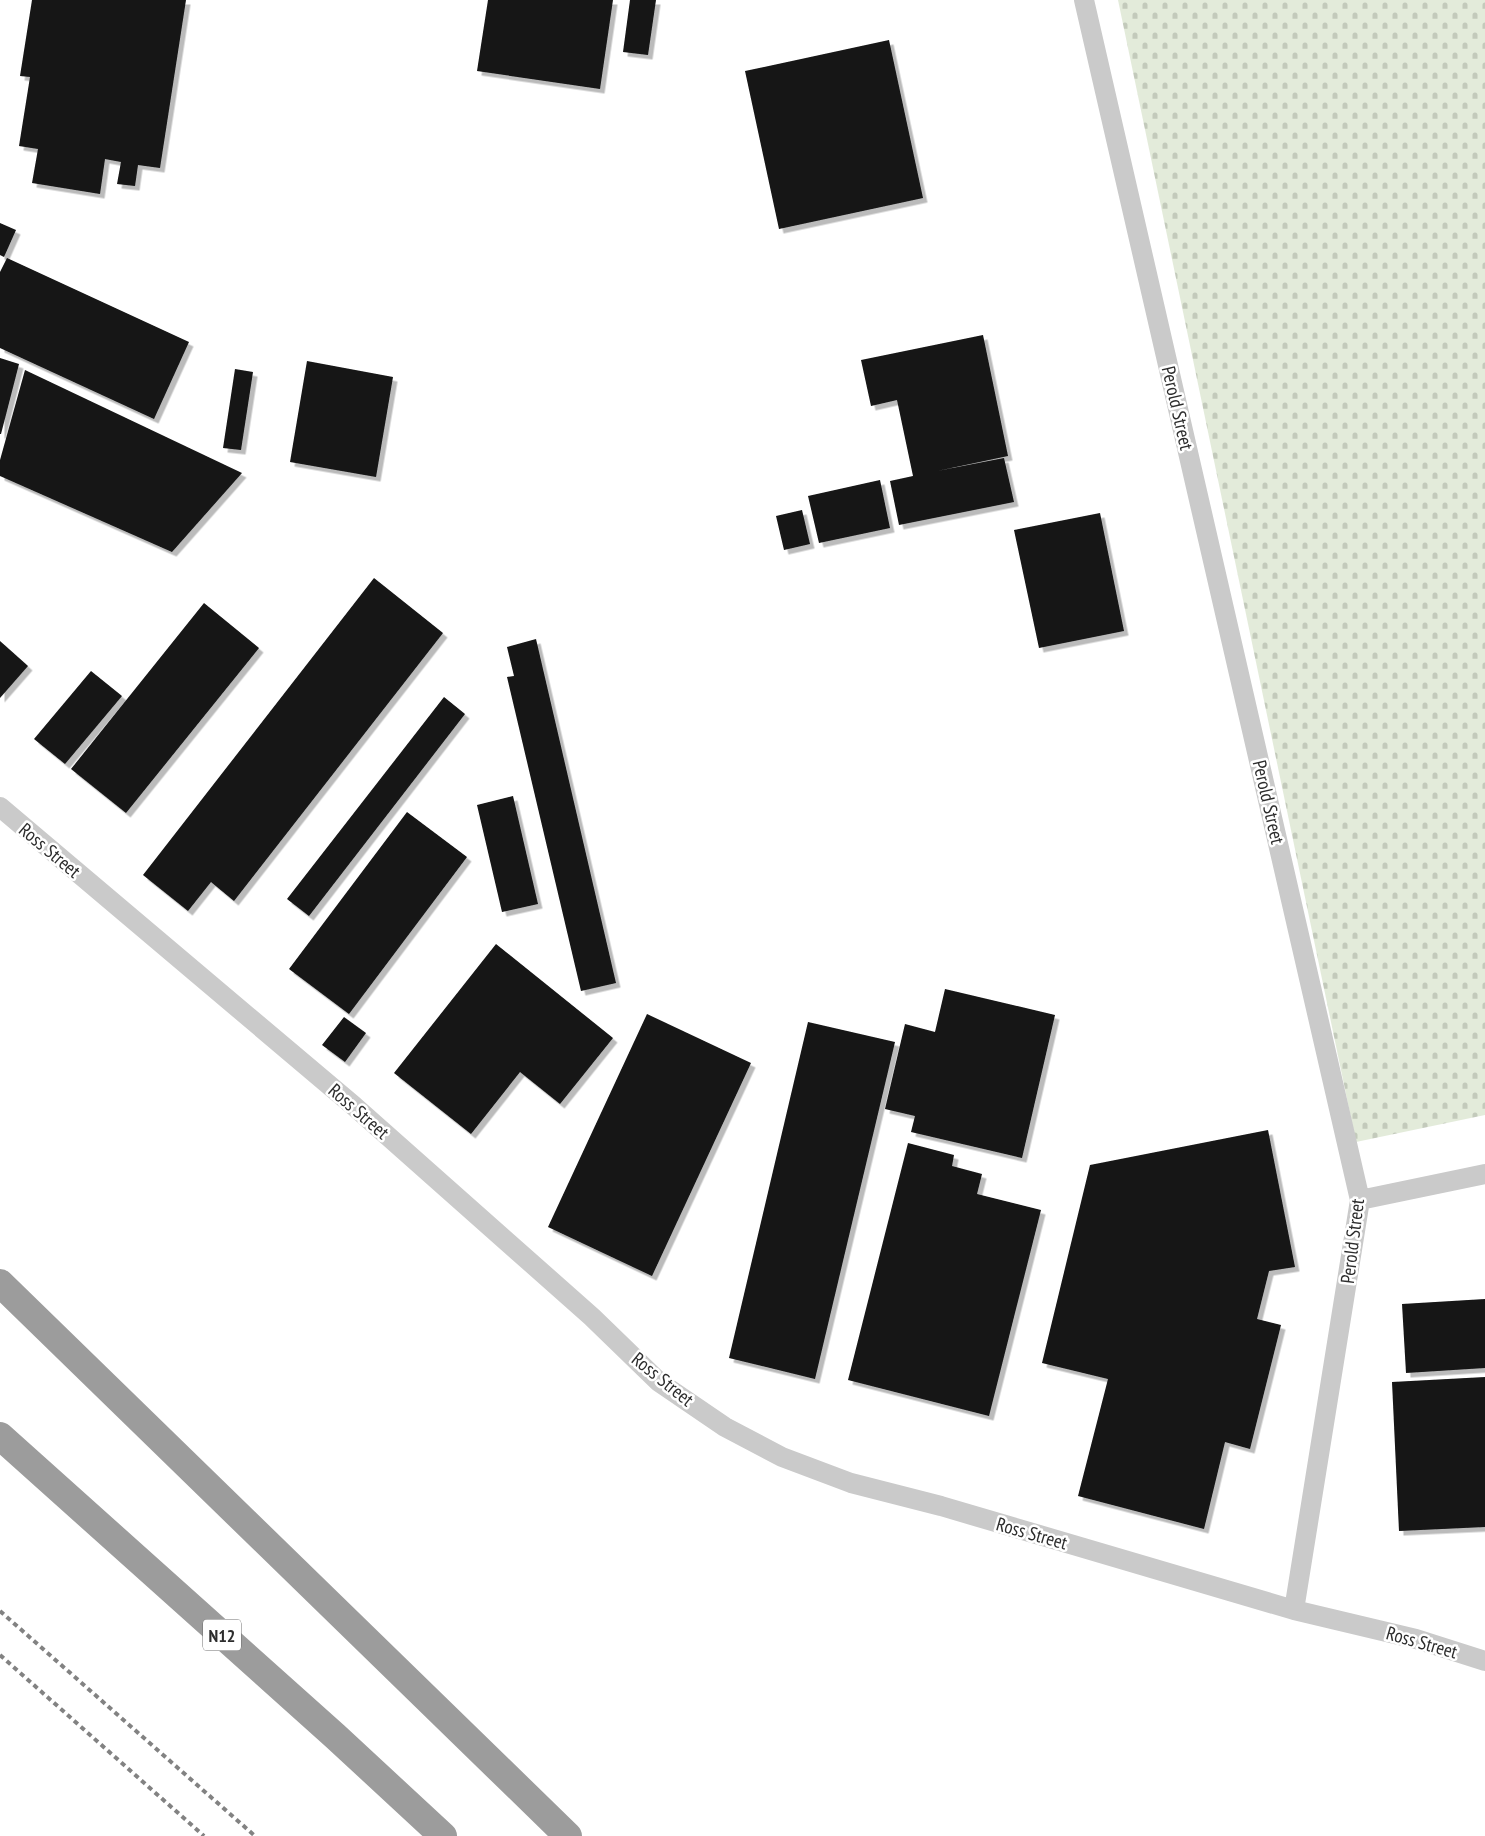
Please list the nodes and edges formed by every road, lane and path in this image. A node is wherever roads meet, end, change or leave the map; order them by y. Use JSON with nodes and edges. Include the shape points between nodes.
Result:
{"nodes":[{"id":1,"x":1084,"y":0,"type":"edge"},
{"id":2,"x":0,"y":808,"type":"edge"},
{"id":3,"x":1485,"y":1174,"type":"edge"},
{"id":4,"x":1360,"y":1200,"type":"junction"},
{"id":5,"x":0,"y":1283,"type":"edge"},
{"id":6,"x":0,"y":1436,"type":"edge"},
{"id":7,"x":1294,"y":1610,"type":"junction"},
{"id":8,"x":1485,"y":1661,"type":"edge"},
{"id":9,"x":443,"y":1836,"type":"edge"},
{"id":10,"x":568,"y":1836,"type":"edge"}],
"edges":[{"from":1,"to":4,"type":"lane","name":"Perold Street"},
{"from":2,"to":7,"type":"lane","name":"Ross Street","via":[[354,1106],[592,1317],[659,1382],[725,1427],[782,1457],[851,1483],[941,1506]]},
{"from":3,"to":4,"type":"lane"},
{"from":4,"to":7,"type":"lane","name":"Perold Street"},
{"from":5,"to":10,"type":"highway"},
{"from":6,"to":9,"type":"highway","number":"N12"},
{"from":7,"to":8,"type":"lane","name":"Ross Street","via":[[1416,1639]]}]}
